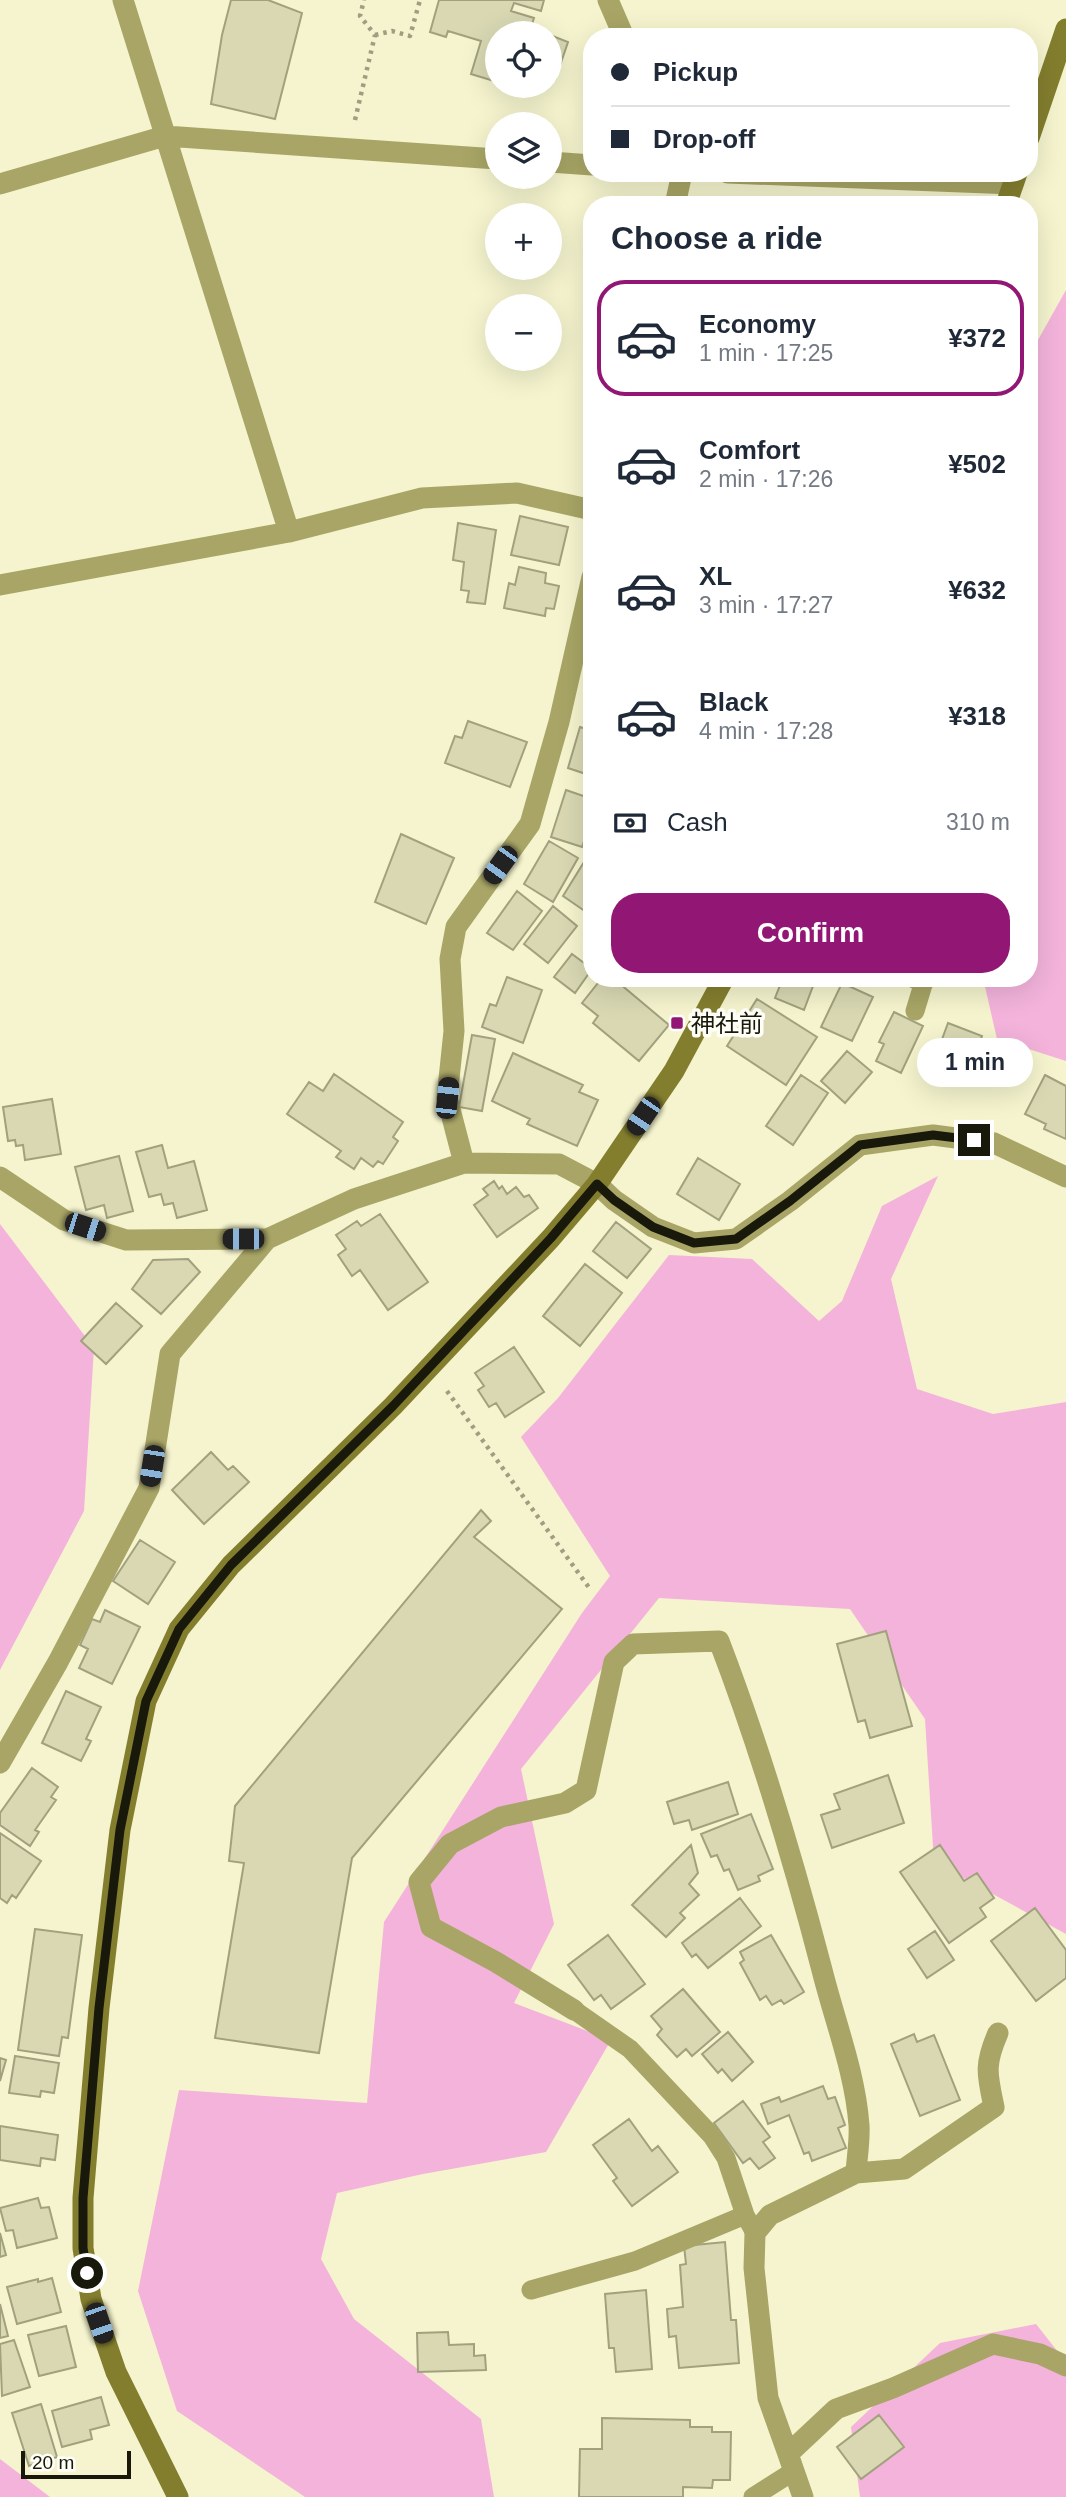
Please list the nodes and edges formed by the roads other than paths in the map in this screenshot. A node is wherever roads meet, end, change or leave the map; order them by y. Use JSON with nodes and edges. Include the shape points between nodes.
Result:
{"nodes":[{"id":1,"x":123,"y":0,"type":"edge"},
{"id":2,"x":608,"y":0,"type":"edge"},
{"id":3,"x":620,"y":28,"type":"edge"},
{"id":4,"x":1066,"y":29,"type":"edge"},
{"id":5,"x":1038,"y":111,"type":"edge"},
{"id":6,"x":165,"y":136,"type":"junction"},
{"id":7,"x":485,"y":158,"type":"edge"},
{"id":8,"x":562,"y":163,"type":"edge"},
{"id":9,"x":583,"y":164,"type":"edge"},
{"id":10,"x":0,"y":184,"type":"edge"},
{"id":11,"x":583,"y":508,"type":"edge"},
{"id":12,"x":289,"y":532,"type":"junction"},
{"id":13,"x":0,"y":586,"type":"edge"},
{"id":14,"x":583,"y":617,"type":"edge"},
{"id":15,"x":719,"y":987,"type":"edge"},
{"id":16,"x":919,"y":987,"type":"edge"},
{"id":17,"x":915,"y":1010,"type":"dead end"},
{"id":18,"x":464,"y":1164,"type":"junction"},
{"id":19,"x":0,"y":1177,"type":"edge"},
{"id":20,"x":1066,"y":1177,"type":"edge"},
{"id":21,"x":597,"y":1184,"type":"junction"},
{"id":22,"x":267,"y":1239,"type":"junction"},
{"id":23,"x":0,"y":1763,"type":"edge"},
{"id":24,"x":574,"y":2010,"type":"joint"},
{"id":25,"x":998,"y":2033,"type":"dead end"},
{"id":26,"x":856,"y":2173,"type":"junction"},
{"id":27,"x":750,"y":2224,"type":"junction"},
{"id":28,"x":531,"y":2290,"type":"dead end"},
{"id":29,"x":1066,"y":2366,"type":"edge"},
{"id":30,"x":791,"y":2462,"type":"junction"},
{"id":31,"x":178,"y":2497,"type":"edge"},
{"id":32,"x":753,"y":2497,"type":"edge"},
{"id":33,"x":803,"y":2497,"type":"edge"}],
"edges":[{"from":1,"to":6,"type":"street"},
{"from":2,"to":3,"type":"street"},
{"from":4,"to":5,"type":"street"},
{"from":6,"to":7,"type":"street"},
{"from":6,"to":10,"type":"street"},
{"from":6,"to":12,"type":"street"},
{"from":8,"to":9,"type":"street"},
{"from":11,"to":12,"type":"street","via":[[517,493],[422,498]]},
{"from":12,"to":13,"type":"street"},
{"from":14,"to":18,"type":"street","via":[[530,824],[456,927],[450,959],[454,1031],[447,1098]]},
{"from":15,"to":21,"type":"street","via":[[674,1071]]},
{"from":16,"to":17,"type":"lane"},
{"from":18,"to":21,"type":"street","via":[[559,1164]]},
{"from":18,"to":22,"type":"street","via":[[354,1199]]},
{"from":19,"to":22,"type":"street","via":[[64,1220],[126,1240]]},
{"from":20,"to":21,"type":"street","via":[[994,1143],[933,1135],[860,1145],[736,1239],[694,1243],[653,1227]]},
{"from":21,"to":31,"type":"street","via":[[384,1416],[231,1565],[179,1629],[146,1701],[116,1857],[83,2198],[83,2248],[91,2299],[116,2372]]},
{"from":22,"to":23,"type":"street","via":[[170,1354],[149,1488]]},
{"from":24,"to":26,"type":"street","via":[[431,1927],[419,1882],[450,1844],[501,1817],[565,1803],[586,1790],[614,1662],[632,1644],[719,1641],[800,1884],[845,2047],[859,2126]]},
{"from":24,"to":27,"type":"lane","via":[[630,2049],[712,2136],[726,2158]]},
{"from":25,"to":26,"type":"street","via":[[986,2072],[994,2107],[904,2169]]},
{"from":26,"to":27,"type":"street"},
{"from":27,"to":28,"type":"lane"},
{"from":27,"to":30,"type":"street","via":[[768,2398]]},
{"from":29,"to":30,"type":"street","via":[[1040,2354],[993,2344],[836,2409]]},
{"from":30,"to":32,"type":"lane"},
{"from":30,"to":33,"type":"street"}]}
